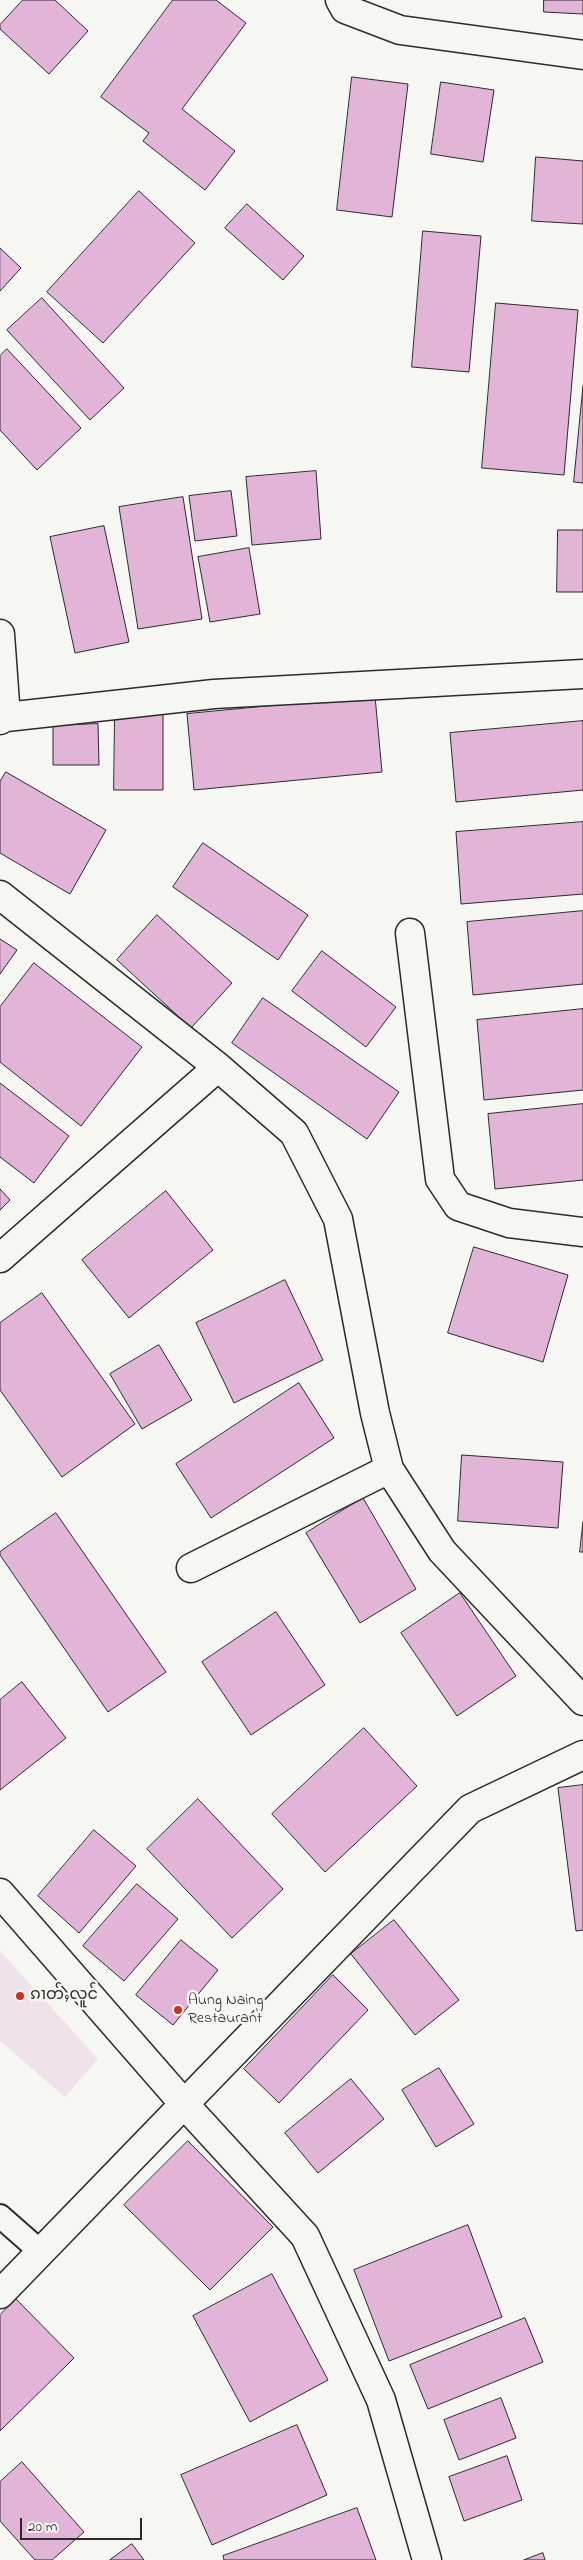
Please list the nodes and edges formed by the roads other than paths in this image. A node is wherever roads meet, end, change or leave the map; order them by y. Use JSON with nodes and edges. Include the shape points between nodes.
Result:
{"nodes":[{"id":1,"x":340,"y":0,"type":"edge"},
{"id":2,"x":583,"y":55,"type":"edge"},
{"id":3,"x":0,"y":634,"type":"edge"},
{"id":4,"x":583,"y":674,"type":"edge"},
{"id":5,"x":3,"y":718,"type":"edge"},
{"id":6,"x":0,"y":895,"type":"edge"},
{"id":7,"x":410,"y":933,"type":"dead end"},
{"id":8,"x":218,"y":1067,"type":"junction"},
{"id":9,"x":583,"y":1232,"type":"edge"},
{"id":10,"x":0,"y":1258,"type":"edge"},
{"id":11,"x":389,"y":1469,"type":"junction"},
{"id":12,"x":191,"y":1568,"type":"dead end"},
{"id":13,"x":583,"y":1701,"type":"edge"},
{"id":14,"x":583,"y":1755,"type":"edge"},
{"id":15,"x":0,"y":1893,"type":"edge"},
{"id":16,"x":185,"y":2105,"type":"junction"},
{"id":17,"x":0,"y":2216,"type":"edge"},
{"id":18,"x":41,"y":2252,"type":"junction"},
{"id":19,"x":0,"y":2294,"type":"edge"},
{"id":20,"x":427,"y":2560,"type":"edge"}],
"edges":[{"from":1,"to":2,"type":"main road","via":[[346,9],[400,30]]},
{"from":3,"to":5,"type":"main road"},
{"from":4,"to":5,"type":"main road","via":[[214,694]]},
{"from":6,"to":8,"type":"main road"},
{"from":7,"to":9,"type":"main road","via":[[440,1179],[458,1206],[509,1223]]},
{"from":8,"to":10,"type":"main road"},
{"from":8,"to":11,"type":"main road","via":[[294,1133],[338,1219],[375,1413]]},
{"from":11,"to":12,"type":"main road"},
{"from":11,"to":13,"type":"main road","via":[[442,1551]]},
{"from":14,"to":16,"type":"main road","via":[[470,1809]]},
{"from":15,"to":16,"type":"main road"},
{"from":16,"to":18,"type":"main road"},
{"from":16,"to":20,"type":"main road","via":[[305,2236],[381,2400]]},
{"from":17,"to":18,"type":"lane"},
{"from":18,"to":19,"type":"main road"}]}
